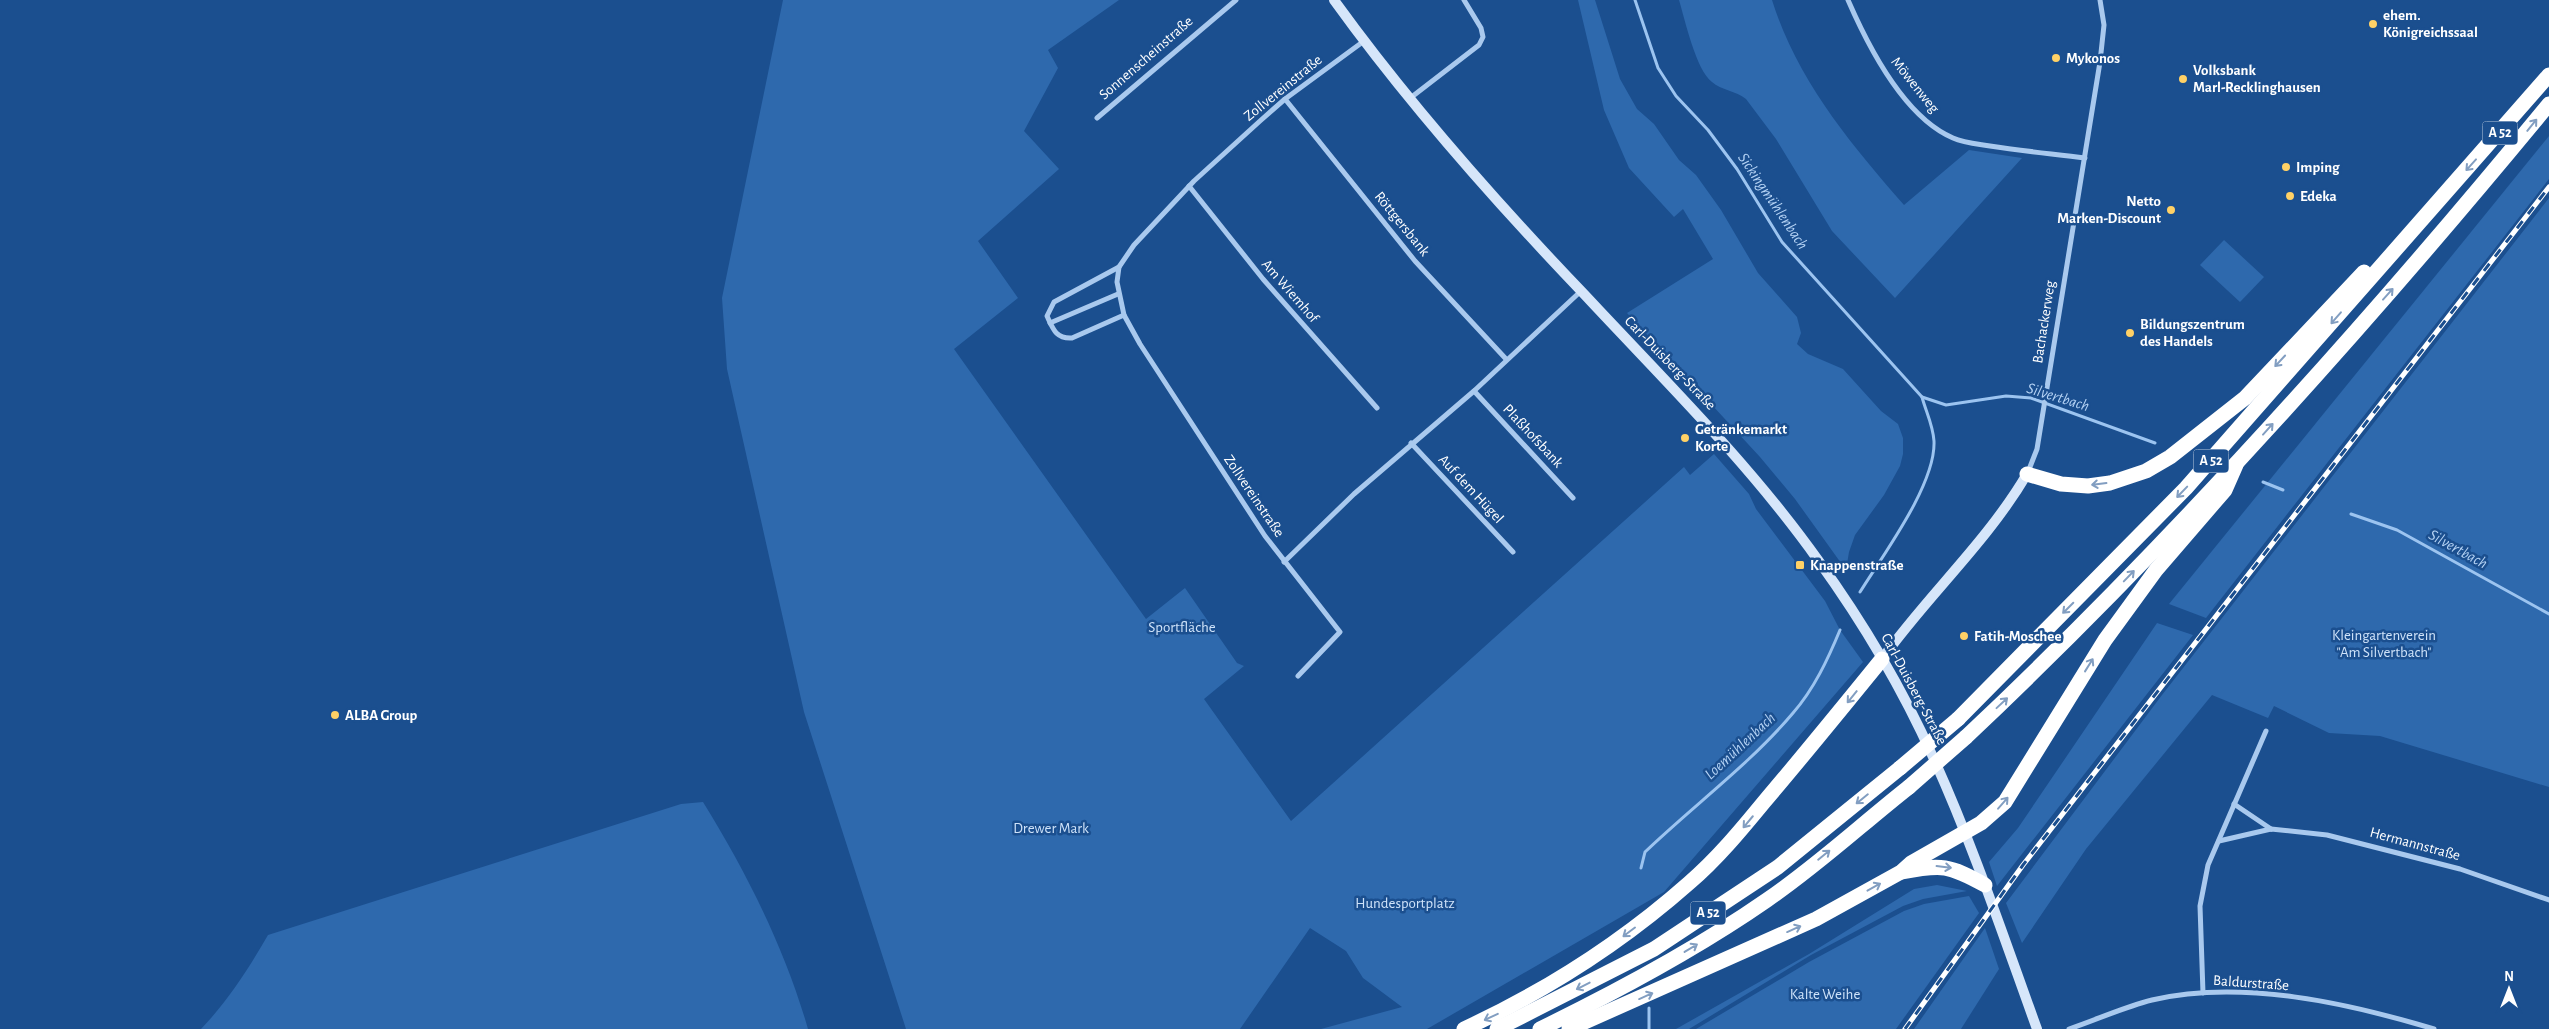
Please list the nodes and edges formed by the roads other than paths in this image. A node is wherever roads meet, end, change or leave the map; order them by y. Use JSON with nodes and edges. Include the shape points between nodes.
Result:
{"nodes":[{"id":1,"x":1236,"y":0,"type":"edge"},
{"id":2,"x":1334,"y":0,"type":"edge"},
{"id":3,"x":1464,"y":0,"type":"edge"},
{"id":4,"x":1848,"y":0,"type":"edge"},
{"id":5,"x":2100,"y":0,"type":"edge"},
{"id":6,"x":1364,"y":41,"type":"junction"},
{"id":7,"x":2549,"y":75,"type":"edge"},
{"id":8,"x":1285,"y":99,"type":"junction"},
{"id":9,"x":1408,"y":99,"type":"junction"},
{"id":10,"x":2549,"y":104,"type":"edge"},
{"id":11,"x":1097,"y":118,"type":"dead end"},
{"id":12,"x":2085,"y":158,"type":"junction"},
{"id":13,"x":1189,"y":186,"type":"junction"},
{"id":14,"x":2449,"y":190,"type":"junction"},
{"id":15,"x":1119,"y":267,"type":"junction"},
{"id":16,"x":1580,"y":291,"type":"junction"},
{"id":17,"x":1118,"y":294,"type":"junction"},
{"id":18,"x":1124,"y":315,"type":"junction"},
{"id":19,"x":1050,"y":324,"type":"junction"},
{"id":20,"x":1506,"y":359,"type":"junction"},
{"id":21,"x":1474,"y":391,"type":"junction"},
{"id":22,"x":1377,"y":408,"type":"dead end"},
{"id":23,"x":1411,"y":443,"type":"junction"},
{"id":24,"x":2236,"y":465,"type":"junction"},
{"id":25,"x":2027,"y":474,"type":"junction"},
{"id":26,"x":1573,"y":498,"type":"dead end"},
{"id":27,"x":1513,"y":552,"type":"dead end"},
{"id":28,"x":1284,"y":562,"type":"junction"},
{"id":29,"x":1882,"y":659,"type":"junction"},
{"id":30,"x":1298,"y":676,"type":"dead end"},
{"id":31,"x":2266,"y":731,"type":"dead end"},
{"id":32,"x":2234,"y":804,"type":"junction"},
{"id":33,"x":2271,"y":830,"type":"junction"},
{"id":34,"x":1965,"y":833,"type":"junction"},
{"id":35,"x":2219,"y":841,"type":"junction"},
{"id":36,"x":1901,"y":872,"type":"junction"},
{"id":37,"x":1985,"y":884,"type":"junction"},
{"id":38,"x":2549,"y":900,"type":"edge"},
{"id":39,"x":2203,"y":993,"type":"junction"},
{"id":40,"x":1464,"y":1029,"type":"edge"},
{"id":41,"x":1497,"y":1029,"type":"edge"},
{"id":42,"x":1540,"y":1029,"type":"edge"},
{"id":43,"x":1569,"y":1029,"type":"edge"},
{"id":44,"x":2037,"y":1029,"type":"edge"},
{"id":45,"x":2069,"y":1029,"type":"edge"},
{"id":46,"x":2434,"y":1029,"type":"edge"}],
"edges":[{"from":1,"to":11,"type":"street","name":"Sonnenscheinstraße"},
{"from":2,"to":6,"type":"main road","name":"Carl-Duisberg-Straße"},
{"from":3,"to":9,"type":"street","via":[[1481,28],[1483,38]]},
{"from":4,"to":12,"type":"street","name":"Möwenweg","via":[[1867,42],[1927,122],[1953,138],[1978,144]]},
{"from":5,"to":12,"type":"street","name":"Bachackerweg","via":[[2104,25]]},
{"from":6,"to":8,"type":"street","name":"Zollvereinstraße"},
{"from":6,"to":9,"type":"main road","name":"Carl-Duisberg-Straße"},
{"from":7,"to":14,"type":"highway","number":"A 52","one_way":true},
{"from":8,"to":13,"type":"street","name":"Zollvereinstraße"},
{"from":8,"to":20,"type":"street","name":"Röttgersbank","via":[[1415,261]]},
{"from":9,"to":16,"type":"main road","name":"Carl-Duisberg-Straße"},
{"from":24,"to":10,"type":"highway","number":"A 52","one_way":true,"via":[[2456,216]]},
{"from":12,"to":25,"type":"street","name":"Bachackerweg","via":[[2042,423],[2037,449]]},
{"from":13,"to":15,"type":"street","name":"Zollvereinstraße","via":[[1134,245]]},
{"from":13,"to":22,"type":"street","name":"Am Wiemhof","via":[[1263,279]]},
{"from":14,"to":25,"type":"highway","one_way":true,"via":[[2425,206],[2245,398],[2170,458],[2146,471],[2110,483],[2088,486],[2061,484]]},
{"from":14,"to":41,"type":"highway","number":"A 52","one_way":true,"bridge":true,"via":[[2186,488],[1958,719],[1778,867],[1654,949]]},
{"from":15,"to":17,"type":"street","name":"Zollvereinstraße"},
{"from":15,"to":19,"type":"street","name":"Zollvereinstraße","via":[[1054,302],[1047,316]]},
{"from":16,"to":20,"type":"street"},
{"from":16,"to":29,"type":"main road","name":"Carl-Duisberg-Straße","via":[[1717,433],[1764,488],[1820,562]]},
{"from":17,"to":18,"type":"street","name":"Zollvereinstraße"},
{"from":17,"to":19,"type":"street"},
{"from":18,"to":19,"type":"street","via":[[1064,339]]},
{"from":18,"to":28,"type":"street","name":"Zollvereinstraße"},
{"from":20,"to":21,"type":"street"},
{"from":21,"to":23,"type":"street"},
{"from":21,"to":26,"type":"street","name":"Plaßhofsbank"},
{"from":23,"to":27,"type":"street","name":"Auf dem Hügel"},
{"from":23,"to":28,"type":"street"},
{"from":34,"to":24,"type":"highway","one_way":true,"via":[[1989,818],[2005,802],[2104,640],[2156,570],[2225,490]]},
{"from":42,"to":24,"type":"highway","number":"A 52","one_way":true,"bridge":true,"via":[[1606,997],[1768,900],[1909,787],[2046,662]]},
{"from":25,"to":29,"type":"main road","name":"Bachackerweg","via":[[2000,516]]},
{"from":28,"to":30,"type":"street","name":"Zollvereinstraße","via":[[1340,632]]},
{"from":29,"to":34,"type":"main road","name":"Carl-Duisberg-Straße","via":[[1932,754]]},
{"from":29,"to":40,"type":"highway","one_way":true,"via":[[1741,830],[1690,882],[1629,932],[1567,976],[1517,1005]]},
{"from":31,"to":32,"type":"street"},
{"from":32,"to":33,"type":"street","name":"Hermannstraße"},
{"from":32,"to":35,"type":"street"},
{"from":33,"to":35,"type":"street","name":"Hermannstraße"},
{"from":33,"to":38,"type":"street","name":"Hermannstraße","via":[[2337,837],[2460,869]]},
{"from":34,"to":36,"type":"highway","via":[[1910,863]]},
{"from":34,"to":37,"type":"main road","name":"Carl-Duisberg-Straße"},
{"from":35,"to":39,"type":"street","via":[[2208,865],[2200,906]]},
{"from":36,"to":37,"type":"highway","one_way":true,"via":[[1945,867]]},
{"from":43,"to":36,"type":"highway","one_way":true,"via":[[1816,919]]},
{"from":37,"to":44,"type":"main road","name":"Carl-Duisberg-Straße"},
{"from":39,"to":45,"type":"street","name":"Baldurstraße","via":[[2152,1000]]},
{"from":39,"to":46,"type":"street","name":"Baldurstraße","via":[[2268,994],[2339,1006]]}]}
